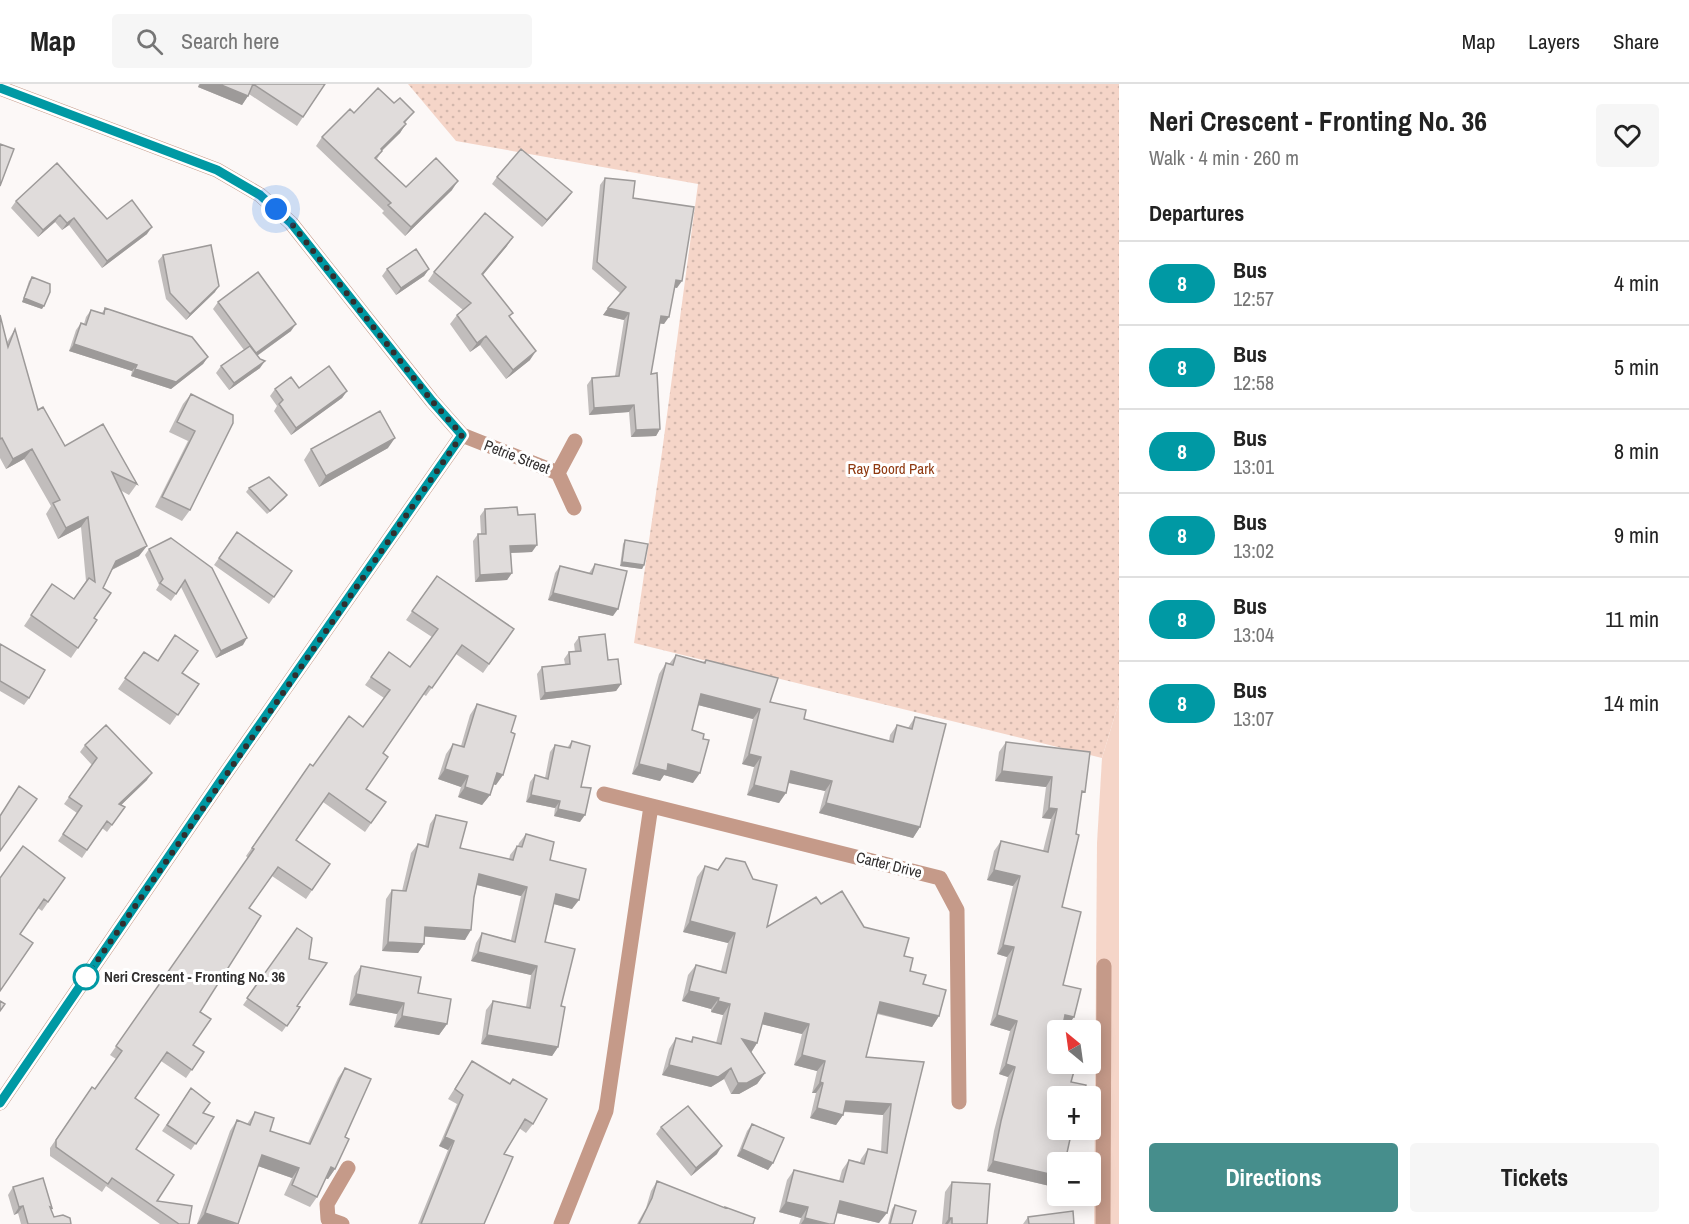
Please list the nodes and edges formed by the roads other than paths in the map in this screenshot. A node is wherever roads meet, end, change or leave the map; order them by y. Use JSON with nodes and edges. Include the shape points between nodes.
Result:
{"nodes":[{"id":1,"x":0,"y":88,"type":"edge"},
{"id":2,"x":462,"y":435,"type":"junction"},
{"id":3,"x":575,"y":441,"type":"dead end"},
{"id":4,"x":558,"y":473,"type":"junction"},
{"id":5,"x":574,"y":508,"type":"dead end"},
{"id":6,"x":604,"y":794,"type":"dead end"},
{"id":7,"x":651,"y":806,"type":"junction"},
{"id":8,"x":1104,"y":966,"type":"dead end"},
{"id":9,"x":959,"y":1102,"type":"dead end"},
{"id":10,"x":0,"y":1103,"type":"edge"},
{"id":11,"x":348,"y":1168,"type":"dead end"},
{"id":12,"x":342,"y":1224,"type":"edge"},
{"id":13,"x":561,"y":1224,"type":"edge"},
{"id":14,"x":1103,"y":1224,"type":"edge"}],
"edges":[{"from":1,"to":2,"type":"street","name":"Petrie Street","via":[[217,170],[260,195],[291,223]]},
{"from":2,"to":4,"type":"street","name":"Petrie Street"},
{"from":2,"to":10,"type":"street"},
{"from":3,"to":4,"type":"street","name":"Petrie Street"},
{"from":4,"to":5,"type":"street","name":"Petrie Street"},
{"from":6,"to":7,"type":"street","name":"Carter Drive"},
{"from":7,"to":9,"type":"street","name":"Carter Drive","via":[[940,878],[957,910]]},
{"from":7,"to":13,"type":"street","via":[[606,1111]]},
{"from":8,"to":14,"type":"street"},
{"from":11,"to":12,"type":"street","via":[[327,1204],[328,1219]]}]}
